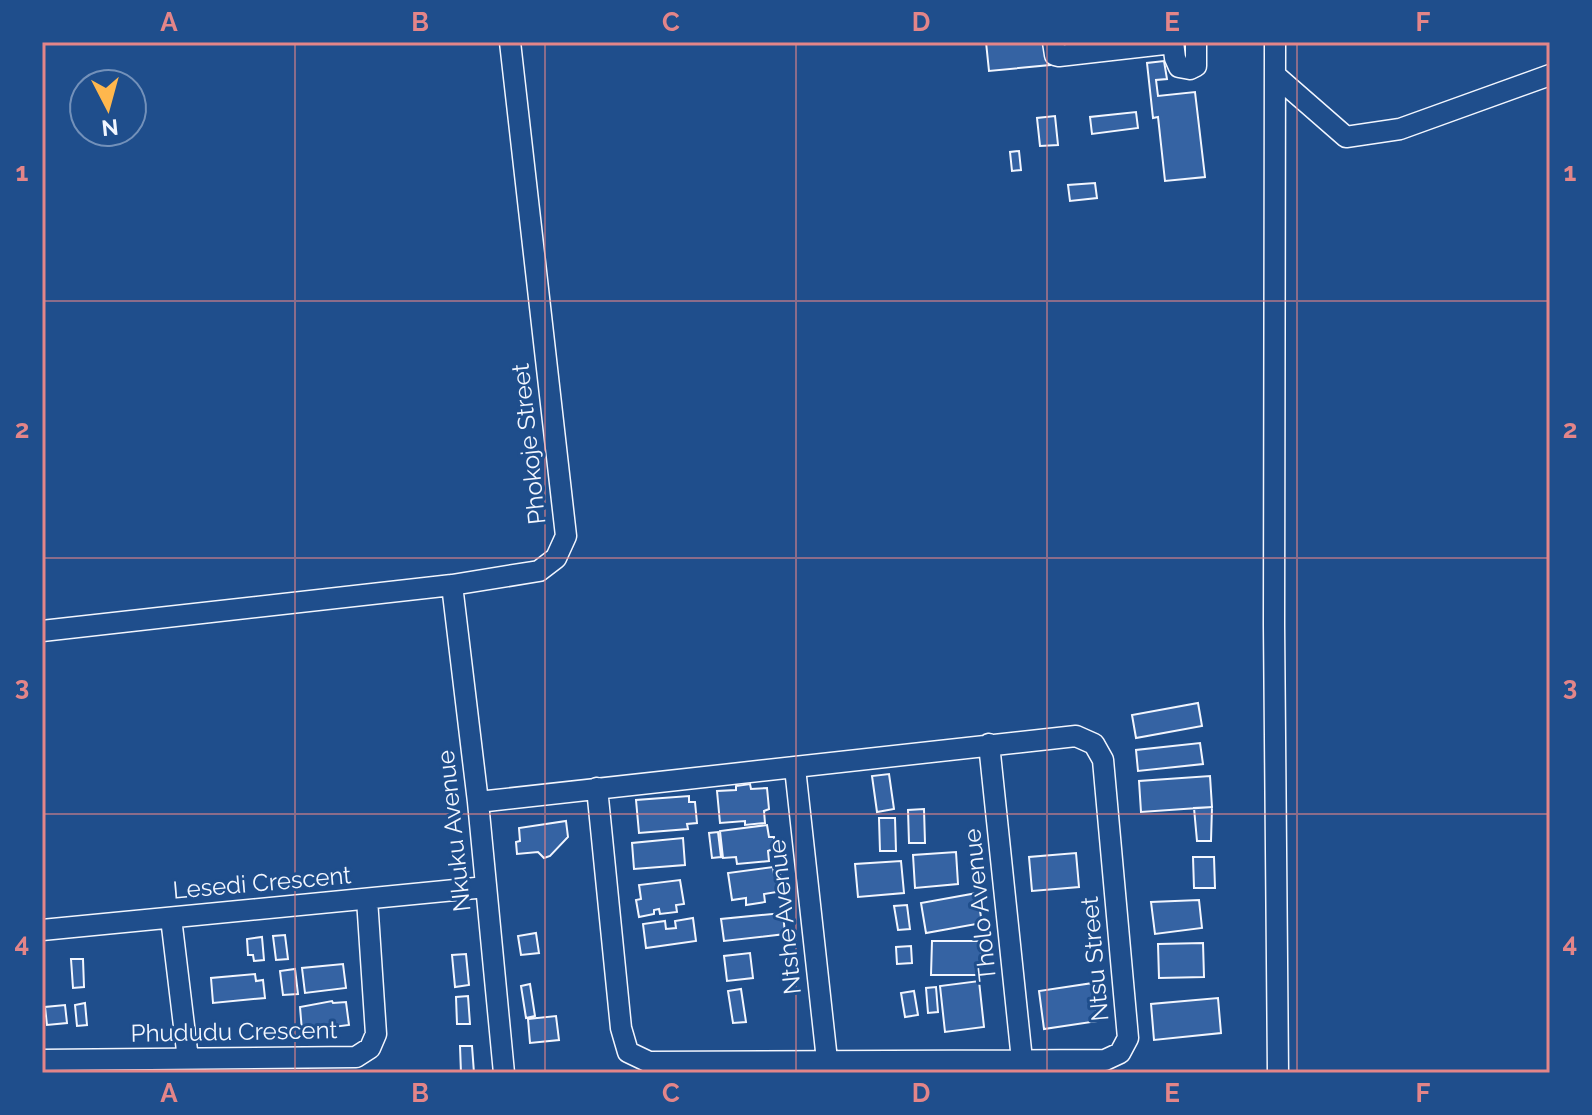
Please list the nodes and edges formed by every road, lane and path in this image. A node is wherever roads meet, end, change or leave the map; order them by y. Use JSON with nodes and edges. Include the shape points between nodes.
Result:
{"nodes":[{"id":1,"x":510,"y":42,"type":"edge"},
{"id":2,"x":1053,"y":42,"type":"edge"},
{"id":3,"x":1196,"y":42,"type":"edge"},
{"id":4,"x":1275,"y":42,"type":"edge"},
{"id":5,"x":1173,"y":43,"type":"edge"},
{"id":6,"x":1275,"y":75,"type":"junction"},
{"id":7,"x":1550,"y":75,"type":"edge"},
{"id":8,"x":452,"y":585,"type":"junction"},
{"id":9,"x":42,"y":631,"type":"edge"},
{"id":10,"x":989,"y":744,"type":"junction"},
{"id":11,"x":795,"y":768,"type":"junction"},
{"id":12,"x":597,"y":788,"type":"junction"},
{"id":13,"x":478,"y":802,"type":"junction"},
{"id":14,"x":486,"y":887,"type":"junction"},
{"id":15,"x":367,"y":899,"type":"junction"},
{"id":16,"x":171,"y":918,"type":"junction"},
{"id":17,"x":42,"y":930,"type":"edge"},
{"id":18,"x":188,"y":1059,"type":"junction"},
{"id":19,"x":42,"y":1060,"type":"edge"},
{"id":20,"x":827,"y":1060,"type":"junction"},
{"id":21,"x":1022,"y":1060,"type":"junction"},
{"id":22,"x":504,"y":1073,"type":"edge"},
{"id":23,"x":1278,"y":1073,"type":"edge"}],
"edges":[{"from":1,"to":8,"type":"street","name":"Phokoje Street","via":[[566,536],[556,558],[539,571]]},
{"from":2,"to":5,"type":"street","via":[[1059,56]]},
{"from":3,"to":5,"type":"street","via":[[1196,66],[1190,69],[1179,67]]},
{"from":4,"to":6,"type":"street"},
{"from":6,"to":7,"type":"street","via":[[1346,137],[1400,129]]},
{"from":6,"to":23,"type":"street"},
{"from":8,"to":9,"type":"street","name":"Phokoje Street"},
{"from":8,"to":13,"type":"street","name":"Nkuku Avenue"},
{"from":10,"to":11,"type":"street","name":"Ntsu Street"},
{"from":10,"to":21,"type":"street","name":"Tholo Avenue"},
{"from":10,"to":21,"type":"street","name":"Ntsu Street","via":[[1076,736],[1094,744],[1103,760],[1128,1038],[1120,1053],[1105,1060]]},
{"from":11,"to":12,"type":"street","name":"Ntsu Street"},
{"from":11,"to":20,"type":"street","name":"Ntshe Avenue"},
{"from":12,"to":13,"type":"street","name":"Ntsu Street"},
{"from":12,"to":20,"type":"street","name":"Ntsu Street","via":[[621,1028],[628,1052],[649,1062]]},
{"from":13,"to":14,"type":"street","name":"Nkuku Avenue"},
{"from":14,"to":15,"type":"street","name":"Lesedi Crescent"},
{"from":14,"to":22,"type":"street","name":"Nkuku Avenue"},
{"from":15,"to":16,"type":"street","name":"Lesedi Crescent"},
{"from":15,"to":18,"type":"street","name":"Phududu Crescent","via":[[376,1034],[370,1048],[356,1057]]},
{"from":16,"to":17,"type":"street","name":"Lesedi Crescent"},
{"from":16,"to":18,"type":"street"},
{"from":18,"to":19,"type":"street","name":"Phududu Crescent"},
{"from":20,"to":21,"type":"street","name":"Ntsu Street"}]}
